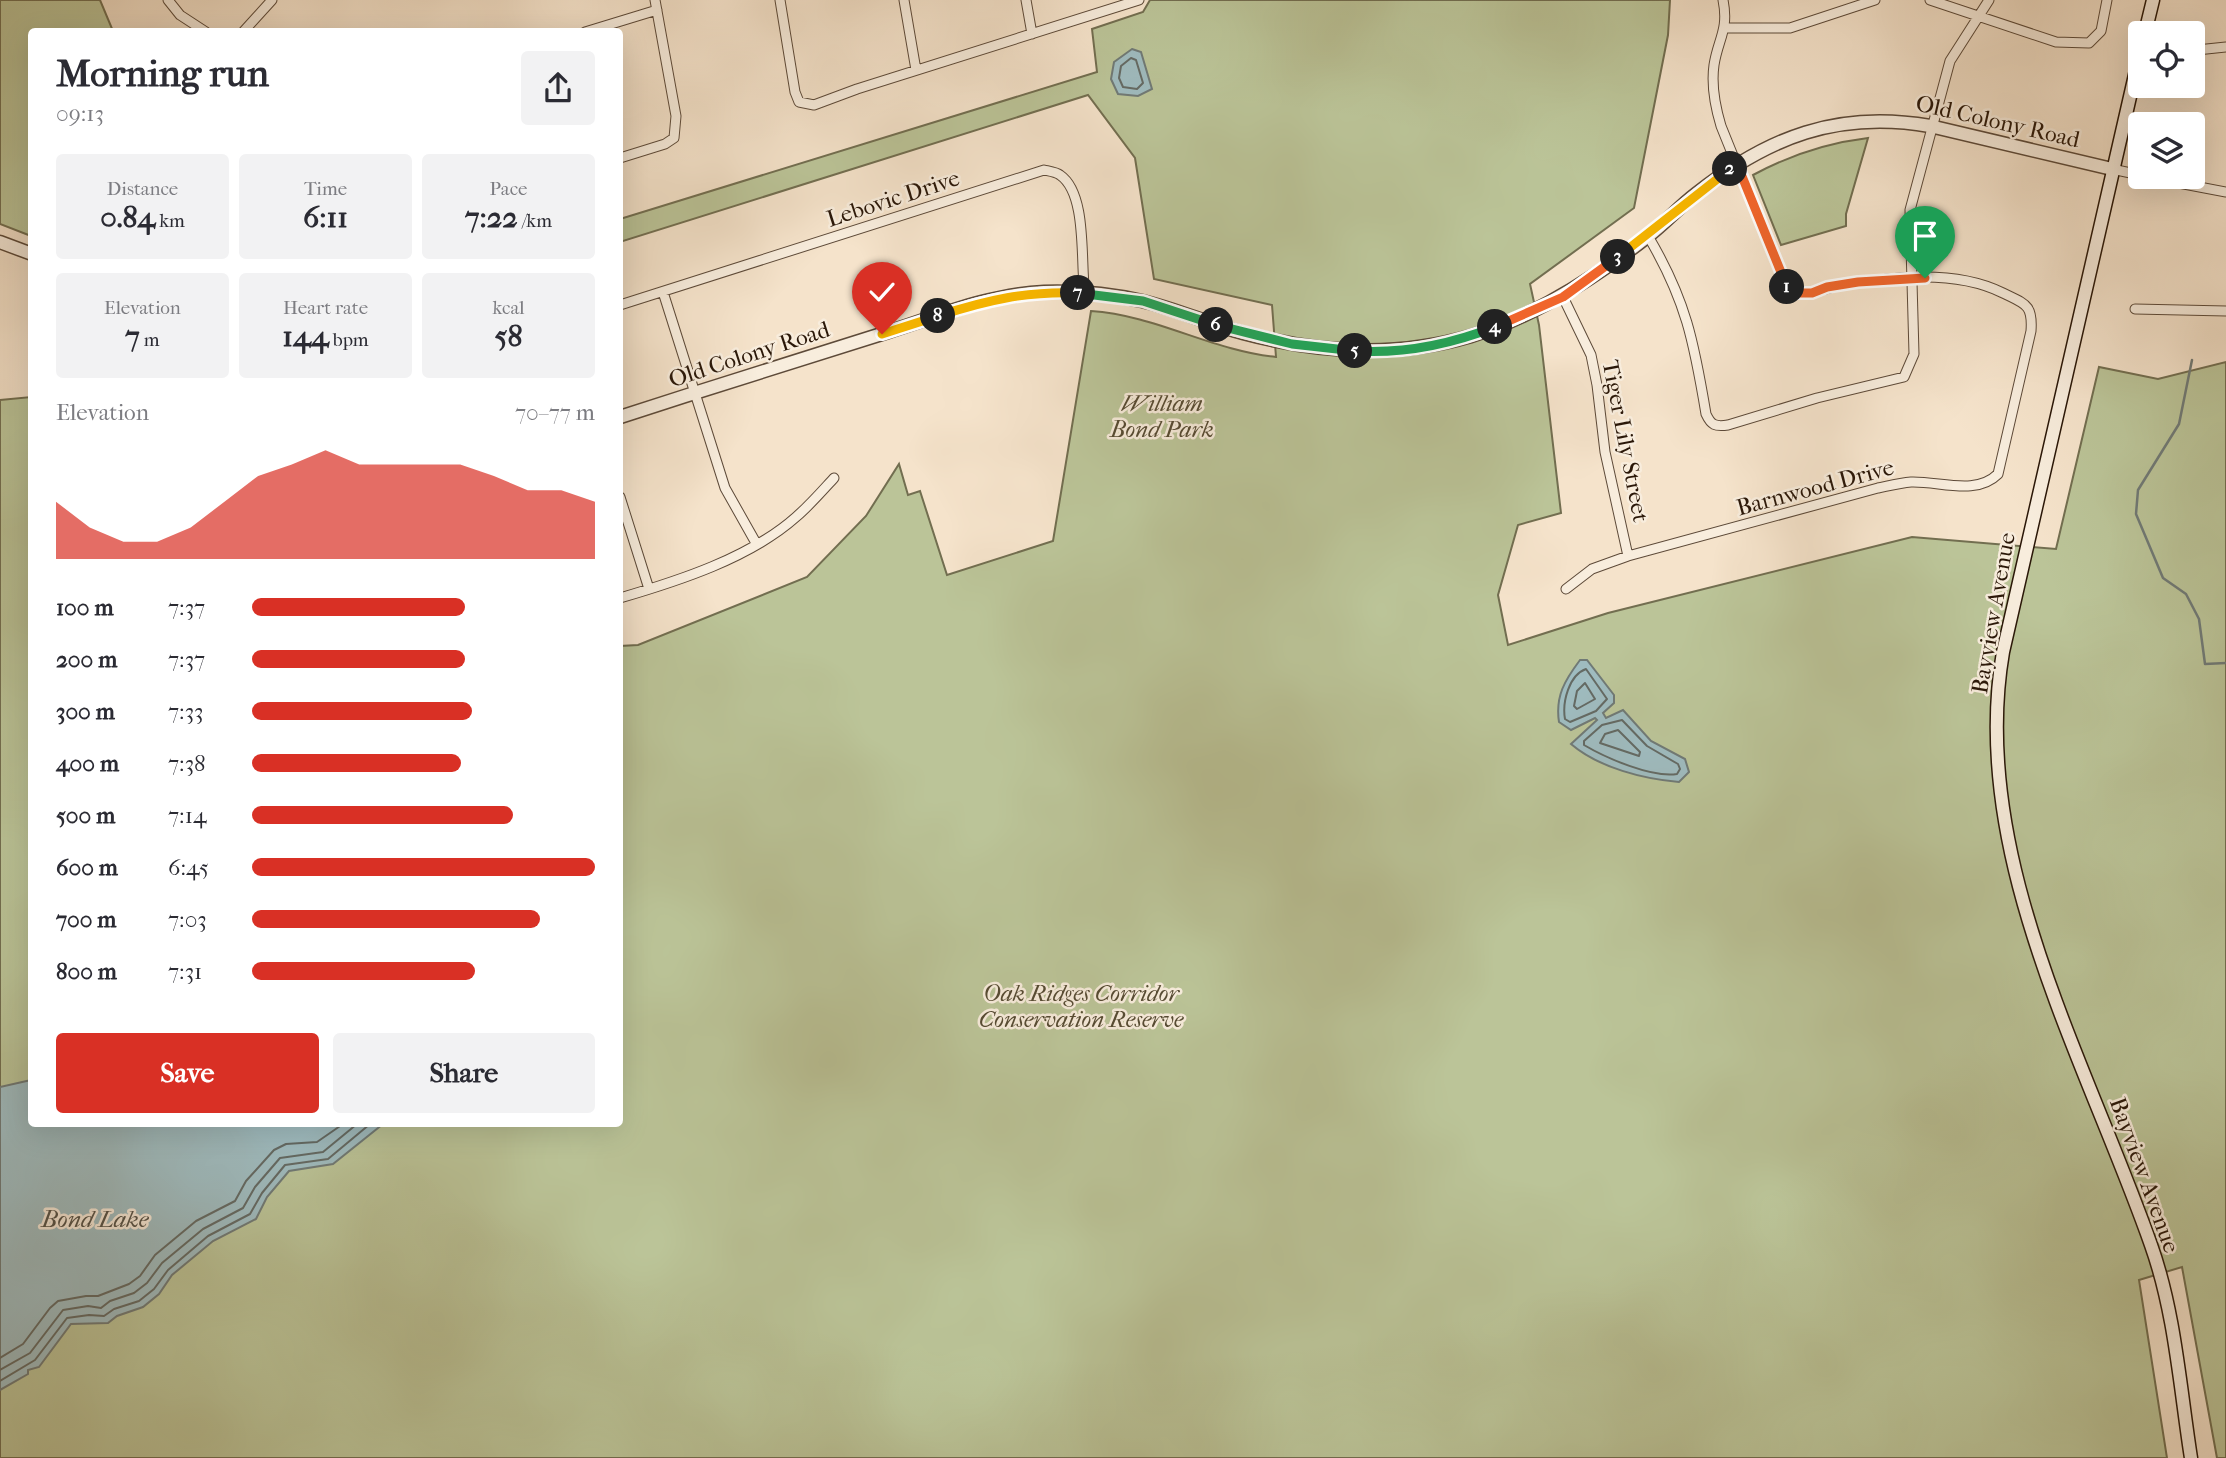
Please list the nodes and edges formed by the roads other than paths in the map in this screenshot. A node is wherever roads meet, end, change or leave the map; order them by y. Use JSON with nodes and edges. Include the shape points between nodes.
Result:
{"nodes":[{"id":1,"x":167,"y":0,"type":"edge"},
{"id":2,"x":272,"y":0,"type":"edge"},
{"id":3,"x":780,"y":0,"type":"edge"},
{"id":4,"x":904,"y":0,"type":"edge"},
{"id":5,"x":1026,"y":0,"type":"edge"},
{"id":6,"x":1139,"y":0,"type":"edge"},
{"id":7,"x":1723,"y":0,"type":"edge"},
{"id":8,"x":1875,"y":0,"type":"edge"},
{"id":9,"x":1930,"y":0,"type":"edge"},
{"id":10,"x":1989,"y":0,"type":"edge"},
{"id":11,"x":2107,"y":0,"type":"edge"},
{"id":12,"x":2153,"y":0,"type":"edge"},
{"id":13,"x":656,"y":5,"type":"edge"},
{"id":14,"x":1978,"y":16,"type":"junction"},
{"id":15,"x":2148,"y":21,"type":"edge"},
{"id":16,"x":1726,"y":27,"type":"junction"},
{"id":17,"x":200,"y":28,"type":"edge"},
{"id":18,"x":247,"y":28,"type":"edge"},
{"id":19,"x":596,"y":28,"type":"edge"},
{"id":20,"x":1032,"y":34,"type":"junction"},
{"id":21,"x":2226,"y":47,"type":"edge"},
{"id":22,"x":2205,"y":49,"type":"edge"},
{"id":23,"x":916,"y":70,"type":"junction"},
{"id":24,"x":2129,"y":98,"type":"edge"},
{"id":25,"x":1930,"y":126,"type":"junction"},
{"id":26,"x":623,"y":157,"type":"edge"},
{"id":27,"x":1737,"y":164,"type":"junction"},
{"id":28,"x":2112,"y":169,"type":"junction"},
{"id":29,"x":2128,"y":172,"type":"edge"},
{"id":30,"x":2205,"y":188,"type":"edge"},
{"id":31,"x":2226,"y":192,"type":"edge"},
{"id":32,"x":1648,"y":236,"type":"junction"},
{"id":33,"x":0,"y":242,"type":"edge"},
{"id":34,"x":28,"y":252,"type":"edge"},
{"id":35,"x":1911,"y":279,"type":"junction"},
{"id":36,"x":663,"y":292,"type":"junction"},
{"id":37,"x":1085,"y":294,"type":"junction"},
{"id":38,"x":1563,"y":297,"type":"junction"},
{"id":39,"x":623,"y":304,"type":"edge"},
{"id":40,"x":2135,"y":309,"type":"dead end"},
{"id":41,"x":2226,"y":311,"type":"edge"},
{"id":42,"x":694,"y":393,"type":"junction"},
{"id":43,"x":623,"y":416,"type":"edge"},
{"id":44,"x":834,"y":478,"type":"dead end"},
{"id":45,"x":623,"y":507,"type":"edge"},
{"id":46,"x":756,"y":544,"type":"junction"},
{"id":47,"x":1628,"y":556,"type":"junction"},
{"id":48,"x":649,"y":589,"type":"junction"},
{"id":49,"x":1566,"y":589,"type":"dead end"},
{"id":50,"x":623,"y":597,"type":"edge"},
{"id":51,"x":2191,"y":1458,"type":"edge"}],
"edges":[{"from":1,"to":17,"type":"street"},
{"from":2,"to":18,"type":"street"},
{"from":3,"to":23,"type":"street","via":[[799,102],[814,105]]},
{"from":4,"to":23,"type":"street"},
{"from":5,"to":20,"type":"street"},
{"from":6,"to":20,"type":"street"},
{"from":7,"to":16,"type":"street"},
{"from":8,"to":16,"type":"street","via":[[1790,27]]},
{"from":9,"to":14,"type":"street"},
{"from":10,"to":14,"type":"street"},
{"from":11,"to":14,"type":"street","via":[[2101,31],[2089,43],[2056,42]]},
{"from":12,"to":15,"type":"street"},
{"from":13,"to":19,"type":"street"},
{"from":13,"to":26,"type":"street","via":[[676,116],[674,138]]},
{"from":14,"to":25,"type":"street","via":[[1950,61]]},
{"from":16,"to":27,"type":"street","via":[[1714,65],[1714,102]]},
{"from":20,"to":23,"type":"street"},
{"from":21,"to":22,"type":"street"},
{"from":24,"to":28,"type":"street","name":"Bayview Avenue"},
{"from":25,"to":27,"type":"street","name":"Old Colony Road","via":[[1902,121],[1844,122],[1775,143]]},
{"from":25,"to":28,"type":"street","name":"Old Colony Road"},
{"from":25,"to":35,"type":"street","via":[[1910,209]]},
{"from":27,"to":32,"type":"street","name":"Old Colony Road"},
{"from":27,"to":35,"type":"street","name":"Barnwood Drive","via":[[1790,290],[1812,293],[1858,282]]},
{"from":28,"to":29,"type":"street"},
{"from":28,"to":51,"type":"street","name":"Bayview Avenue","via":[[2003,652],[1997,684],[1998,759],[2010,851],[2033,939],[2152,1248],[2168,1311]]},
{"from":30,"to":31,"type":"street"},
{"from":32,"to":35,"type":"street","via":[[1681,298],[1706,414],[1717,426],[1904,377],[1914,354]]},
{"from":32,"to":38,"type":"street","name":"Old Colony Road"},
{"from":33,"to":34,"type":"street"},
{"from":35,"to":47,"type":"street","name":"Barnwood Drive","via":[[1968,281],[2026,304],[2032,316],[1998,474],[1990,482],[1976,486],[1910,482],[1878,488]]},
{"from":36,"to":37,"type":"street","name":"Lebovic Drive","via":[[1044,170],[1060,175],[1074,198]]},
{"from":36,"to":39,"type":"street","name":"Lebovic Drive"},
{"from":36,"to":42,"type":"street"},
{"from":37,"to":38,"type":"street","name":"Old Colony Road","via":[[1143,301],[1292,344],[1370,352],[1424,347],[1475,335]]},
{"from":37,"to":42,"type":"street","name":"Old Colony Road","via":[[1012,295]]},
{"from":38,"to":47,"type":"street","name":"Tiger Lily Street","via":[[1591,355],[1605,452]]},
{"from":40,"to":41,"type":"street"},
{"from":42,"to":43,"type":"street","name":"Old Colony Road"},
{"from":42,"to":46,"type":"street","via":[[725,488]]},
{"from":44,"to":46,"type":"street","via":[[794,518]]},
{"from":45,"to":48,"type":"street"},
{"from":46,"to":48,"type":"street","via":[[711,567]]},
{"from":47,"to":49,"type":"street","name":"Barnwood Drive","via":[[1592,569]]},
{"from":48,"to":50,"type":"street"}]}
